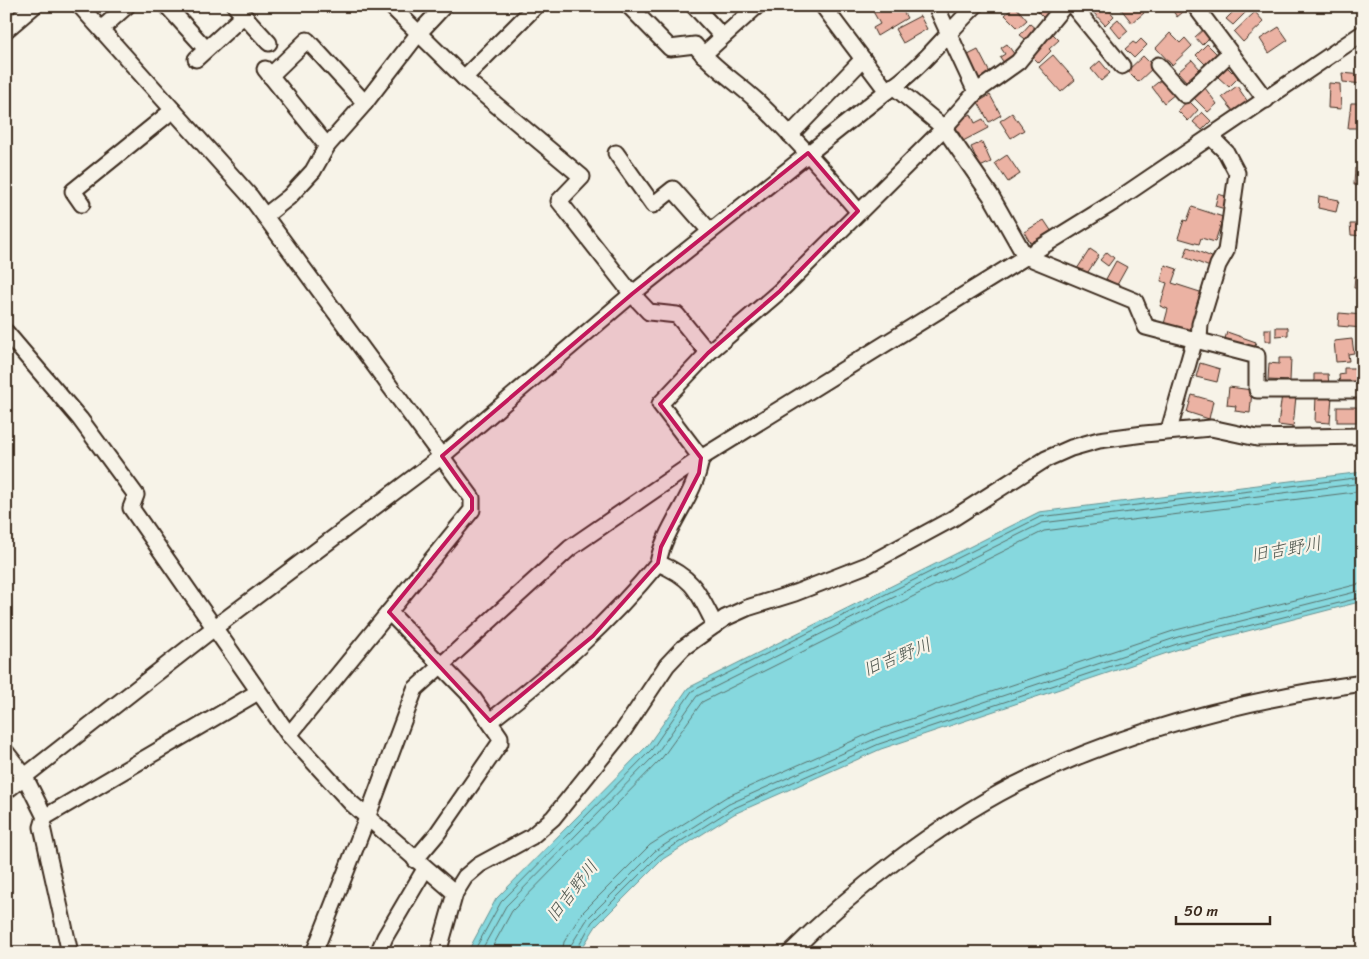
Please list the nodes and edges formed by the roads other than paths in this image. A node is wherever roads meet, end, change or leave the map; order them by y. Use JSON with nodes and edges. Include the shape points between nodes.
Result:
{"nodes":[{"id":1,"x":34,"y":6,"type":"edge"},
{"id":2,"x":80,"y":6,"type":"edge"},
{"id":3,"x":127,"y":6,"type":"edge"},
{"id":4,"x":167,"y":6,"type":"edge"},
{"id":5,"x":391,"y":6,"type":"edge"},
{"id":6,"x":444,"y":6,"type":"edge"},
{"id":7,"x":536,"y":6,"type":"edge"},
{"id":8,"x":629,"y":6,"type":"edge"},
{"id":9,"x":694,"y":6,"type":"edge"},
{"id":10,"x":757,"y":6,"type":"edge"},
{"id":11,"x":823,"y":6,"type":"edge"},
{"id":12,"x":936,"y":6,"type":"edge"},
{"id":13,"x":975,"y":6,"type":"edge"},
{"id":14,"x":1064,"y":6,"type":"edge"},
{"id":15,"x":1073,"y":6,"type":"edge"},
{"id":16,"x":1195,"y":6,"type":"edge"},
{"id":17,"x":239,"y":11,"type":"edge"},
{"id":18,"x":101,"y":29,"type":"junction"},
{"id":19,"x":6,"y":30,"type":"edge"},
{"id":20,"x":947,"y":33,"type":"junction"},
{"id":21,"x":1363,"y":33,"type":"edge"},
{"id":22,"x":418,"y":34,"type":"junction"},
{"id":23,"x":722,"y":36,"type":"junction"},
{"id":24,"x":269,"y":43,"type":"dead end"},
{"id":25,"x":1230,"y":53,"type":"junction"},
{"id":26,"x":703,"y":55,"type":"junction"},
{"id":27,"x":863,"y":59,"type":"junction"},
{"id":28,"x":1158,"y":65,"type":"dead end"},
{"id":29,"x":1122,"y":66,"type":"dead end"},
{"id":30,"x":464,"y":78,"type":"junction"},
{"id":31,"x":890,"y":89,"type":"junction"},
{"id":32,"x":976,"y":92,"type":"junction"},
{"id":33,"x":1266,"y":100,"type":"junction"},
{"id":34,"x":365,"y":103,"type":"junction"},
{"id":35,"x":173,"y":110,"type":"junction"},
{"id":36,"x":944,"y":128,"type":"junction"},
{"id":37,"x":790,"y":135,"type":"junction"},
{"id":38,"x":1211,"y":137,"type":"junction"},
{"id":39,"x":327,"y":146,"type":"junction"},
{"id":40,"x":616,"y":153,"type":"dead end"},
{"id":41,"x":808,"y":153,"type":"junction"},
{"id":42,"x":82,"y":204,"type":"dead end"},
{"id":43,"x":858,"y":211,"type":"junction"},
{"id":44,"x":265,"y":216,"type":"junction"},
{"id":45,"x":710,"y":231,"type":"junction"},
{"id":46,"x":1025,"y":256,"type":"junction"},
{"id":47,"x":632,"y":294,"type":"junction"},
{"id":48,"x":6,"y":332,"type":"edge"},
{"id":49,"x":1197,"y":339,"type":"junction"},
{"id":50,"x":708,"y":353,"type":"junction"},
{"id":51,"x":1363,"y":390,"type":"edge"},
{"id":52,"x":1169,"y":430,"type":"junction"},
{"id":53,"x":1363,"y":436,"type":"edge"},
{"id":54,"x":442,"y":456,"type":"junction"},
{"id":55,"x":701,"y":458,"type":"junction"},
{"id":56,"x":658,"y":563,"type":"junction"},
{"id":57,"x":389,"y":612,"type":"junction"},
{"id":58,"x":715,"y":624,"type":"junction"},
{"id":59,"x":214,"y":628,"type":"junction"},
{"id":60,"x":442,"y":667,"type":"junction"},
{"id":61,"x":1363,"y":683,"type":"edge"},
{"id":62,"x":258,"y":692,"type":"junction"},
{"id":63,"x":490,"y":721,"type":"junction"},
{"id":64,"x":289,"y":735,"type":"junction"},
{"id":65,"x":6,"y":752,"type":"edge"},
{"id":66,"x":24,"y":775,"type":"junction"},
{"id":67,"x":6,"y":791,"type":"edge"},
{"id":68,"x":45,"y":817,"type":"junction"},
{"id":69,"x":367,"y":818,"type":"junction"},
{"id":70,"x":420,"y":864,"type":"junction"},
{"id":71,"x":455,"y":893,"type":"junction"},
{"id":72,"x":70,"y":953,"type":"edge"},
{"id":73,"x":314,"y":953,"type":"edge"},
{"id":74,"x":378,"y":953,"type":"edge"},
{"id":75,"x":438,"y":953,"type":"edge"},
{"id":76,"x":790,"y":953,"type":"edge"}],
"edges":[{"from":1,"to":19,"type":"street"},
{"from":2,"to":18,"type":"street"},
{"from":3,"to":18,"type":"street"},
{"from":4,"to":17,"type":"street","via":[[201,54]]},
{"from":5,"to":22,"type":"street"},
{"from":6,"to":22,"type":"street"},
{"from":7,"to":30,"type":"street"},
{"from":8,"to":26,"type":"street","via":[[670,48],[695,45]]},
{"from":9,"to":23,"type":"street"},
{"from":10,"to":23,"type":"street"},
{"from":11,"to":27,"type":"street"},
{"from":12,"to":20,"type":"street"},
{"from":13,"to":20,"type":"street"},
{"from":14,"to":32,"type":"street","via":[[1018,62]]},
{"from":15,"to":29,"type":"street"},
{"from":16,"to":25,"type":"street"},
{"from":17,"to":24,"type":"street"},
{"from":18,"to":35,"type":"street"},
{"from":20,"to":31,"type":"street","via":[[905,80]]},
{"from":20,"to":32,"type":"street"},
{"from":21,"to":33,"type":"street"},
{"from":22,"to":30,"type":"street"},
{"from":22,"to":34,"type":"street"},
{"from":23,"to":26,"type":"street"},
{"from":25,"to":28,"type":"street","via":[[1185,95]]},
{"from":25,"to":33,"type":"street"},
{"from":26,"to":37,"type":"street"},
{"from":27,"to":31,"type":"street"},
{"from":27,"to":37,"type":"street"},
{"from":30,"to":47,"type":"street","via":[[582,177],[559,201]]},
{"from":31,"to":36,"type":"street"},
{"from":31,"to":41,"type":"street"},
{"from":32,"to":36,"type":"street"},
{"from":33,"to":38,"type":"street"},
{"from":34,"to":39,"type":"street"},
{"from":34,"to":39,"type":"street","via":[[307,40],[267,72]]},
{"from":35,"to":42,"type":"street","via":[[73,191]]},
{"from":35,"to":44,"type":"street"},
{"from":36,"to":43,"type":"street"},
{"from":36,"to":46,"type":"street","via":[[991,196]]},
{"from":37,"to":41,"type":"street"},
{"from":38,"to":46,"type":"street"},
{"from":38,"to":49,"type":"street","via":[[1226,152],[1237,173],[1226,251],[1218,265]]},
{"from":39,"to":44,"type":"street","via":[[313,171]]},
{"from":40,"to":45,"type":"street","via":[[653,205],[673,189]]},
{"from":41,"to":43,"type":"street"},
{"from":41,"to":45,"type":"street"},
{"from":43,"to":50,"type":"street","via":[[780,291]]},
{"from":44,"to":54,"type":"street"},
{"from":45,"to":47,"type":"street"},
{"from":46,"to":49,"type":"street","via":[[1135,301],[1146,327]]},
{"from":46,"to":55,"type":"street"},
{"from":47,"to":50,"type":"street","via":[[649,312],[677,316]]},
{"from":47,"to":54,"type":"street"},
{"from":48,"to":59,"type":"street","via":[[80,419],[136,496],[131,508]]},
{"from":49,"to":51,"type":"street","via":[[1257,356],[1257,390]]},
{"from":49,"to":52,"type":"street"},
{"from":50,"to":55,"type":"street","via":[[660,404]]},
{"from":52,"to":53,"type":"street","via":[[1211,428],[1257,438]]},
{"from":52,"to":58,"type":"street","via":[[1099,440],[1046,458],[952,519],[875,561],[747,608]]},
{"from":54,"to":57,"type":"street","via":[[472,498],[472,510]]},
{"from":54,"to":59,"type":"street"},
{"from":55,"to":56,"type":"street","via":[[699,473],[661,547]]},
{"from":55,"to":60,"type":"street","via":[[570,548]]},
{"from":56,"to":58,"type":"street","via":[[678,571],[696,587]]},
{"from":56,"to":63,"type":"street","via":[[593,636]]},
{"from":57,"to":60,"type":"street"},
{"from":57,"to":64,"type":"street"},
{"from":58,"to":71,"type":"street","via":[[683,648],[667,666],[623,731],[553,818],[531,837],[480,865],[465,877]]},
{"from":59,"to":62,"type":"street"},
{"from":59,"to":66,"type":"street"},
{"from":60,"to":63,"type":"street","via":[[473,698]]},
{"from":60,"to":69,"type":"street","via":[[415,689]]},
{"from":61,"to":76,"type":"street","via":[[1222,710],[1173,723],[1055,766],[1012,787],[938,832],[869,882]]},
{"from":62,"to":64,"type":"street"},
{"from":62,"to":68,"type":"street"},
{"from":63,"to":70,"type":"street","via":[[500,743]]},
{"from":64,"to":69,"type":"street"},
{"from":65,"to":66,"type":"street"},
{"from":66,"to":67,"type":"street"},
{"from":66,"to":68,"type":"street"},
{"from":68,"to":72,"type":"street","via":[[42,827]]},
{"from":69,"to":70,"type":"street"},
{"from":69,"to":73,"type":"street"},
{"from":70,"to":71,"type":"street"},
{"from":70,"to":74,"type":"street"},
{"from":71,"to":75,"type":"street"}]}
